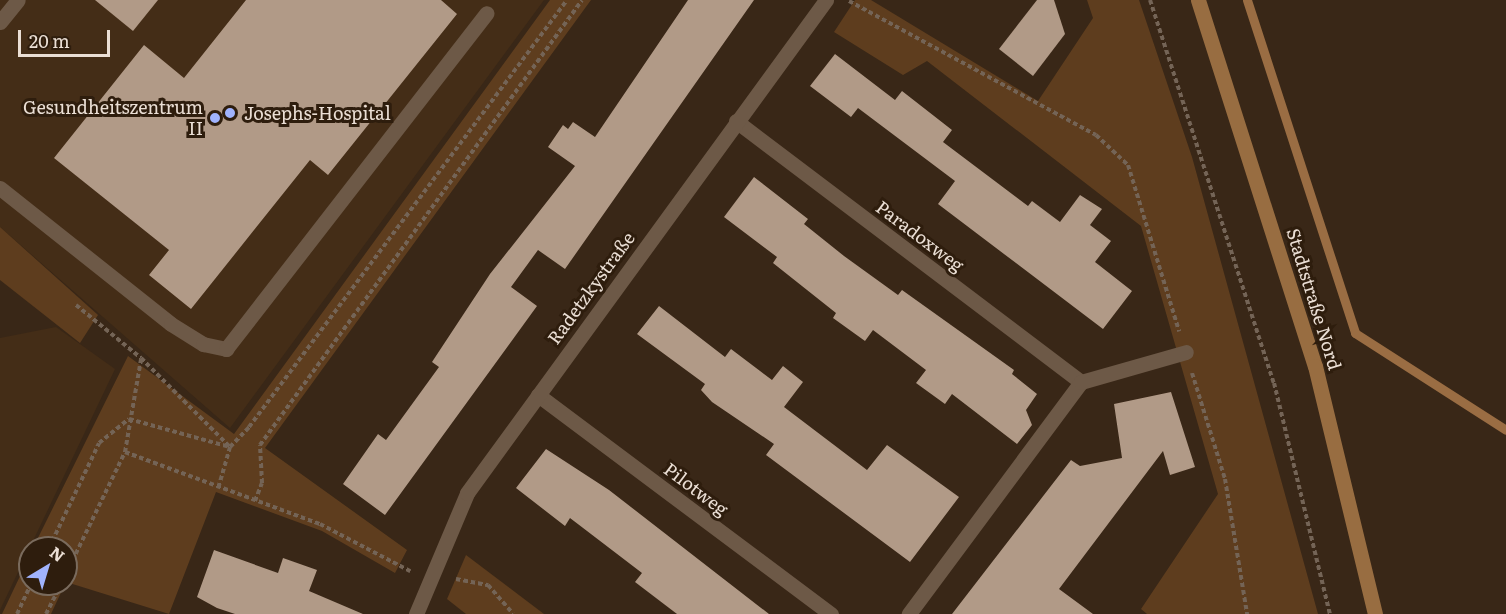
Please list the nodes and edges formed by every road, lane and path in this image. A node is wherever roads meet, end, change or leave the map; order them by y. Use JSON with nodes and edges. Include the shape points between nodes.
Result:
{"nodes":[{"id":1,"x":18,"y":0,"type":"edge"},
{"id":2,"x":567,"y":0,"type":"edge"},
{"id":3,"x":582,"y":0,"type":"edge"},
{"id":4,"x":826,"y":0,"type":"edge"},
{"id":5,"x":844,"y":0,"type":"edge"},
{"id":6,"x":1150,"y":0,"type":"edge"},
{"id":7,"x":1198,"y":0,"type":"edge"},
{"id":8,"x":487,"y":13,"type":"dead end"},
{"id":9,"x":0,"y":22,"type":"edge"},
{"id":10,"x":736,"y":121,"type":"junction"},
{"id":11,"x":0,"y":188,"type":"edge"},
{"id":12,"x":76,"y":305,"type":"dead end"},
{"id":13,"x":1186,"y":352,"type":"junction"},
{"id":14,"x":141,"y":358,"type":"junction"},
{"id":15,"x":1081,"y":382,"type":"junction"},
{"id":16,"x":538,"y":395,"type":"junction"},
{"id":17,"x":129,"y":419,"type":"junction"},
{"id":18,"x":230,"y":447,"type":"junction"},
{"id":19,"x":125,"y":452,"type":"junction"},
{"id":20,"x":219,"y":485,"type":"junction"},
{"id":21,"x":255,"y":501,"type":"junction"},
{"id":22,"x":55,"y":536,"type":"edge"},
{"id":23,"x":78,"y":548,"type":"edge"},
{"id":24,"x":430,"y":576,"type":"junction"},
{"id":25,"x":25,"y":596,"type":"edge"},
{"id":26,"x":55,"y":596,"type":"edge"},
{"id":27,"x":16,"y":614,"type":"edge"},
{"id":28,"x":46,"y":614,"type":"edge"},
{"id":29,"x":416,"y":614,"type":"edge"},
{"id":30,"x":513,"y":614,"type":"edge"},
{"id":31,"x":831,"y":614,"type":"edge"},
{"id":32,"x":909,"y":614,"type":"edge"},
{"id":33,"x":1247,"y":614,"type":"edge"},
{"id":34,"x":1330,"y":614,"type":"edge"},
{"id":35,"x":1375,"y":614,"type":"edge"}],
"edges":[{"from":1,"to":9,"type":"street"},
{"from":2,"to":18,"type":"path"},
{"from":3,"to":21,"type":"path","via":[[260,445],[262,483]]},
{"from":4,"to":10,"type":"street","name":"Radetzkystraße"},
{"from":5,"to":13,"type":"path","via":[[857,2],[1096,135],[1128,165]]},
{"from":6,"to":34,"type":"path","via":[[1274,383]]},
{"from":7,"to":35,"type":"main road","name":"Stadtstraße Nord","via":[[1315,366]]},
{"from":8,"to":11,"type":"street","via":[[226,349],[202,344],[171,324]]},
{"from":10,"to":15,"type":"street","name":"Paradoxweg"},
{"from":10,"to":16,"type":"street","name":"Radetzkystraße"},
{"from":12,"to":14,"type":"path"},
{"from":13,"to":15,"type":"street"},
{"from":13,"to":33,"type":"path","via":[[1224,479]]},
{"from":14,"to":17,"type":"path"},
{"from":14,"to":18,"type":"path"},
{"from":15,"to":32,"type":"street"},
{"from":16,"to":24,"type":"street","name":"Radetzkystraße","via":[[467,493]]},
{"from":16,"to":31,"type":"street","name":"Pilotweg"},
{"from":17,"to":18,"type":"path"},
{"from":17,"to":19,"type":"path"},
{"from":17,"to":22,"type":"path","via":[[99,443]]},
{"from":18,"to":20,"type":"path"},
{"from":19,"to":20,"type":"path"},
{"from":19,"to":23,"type":"path"},
{"from":20,"to":21,"type":"path"},
{"from":21,"to":24,"type":"path","via":[[320,524],[405,570]]},
{"from":24,"to":29,"type":"street","name":"Radetzkystraße"},
{"from":24,"to":30,"type":"path","via":[[488,585]]},
{"from":25,"to":27,"type":"path"},
{"from":26,"to":28,"type":"path"}]}
